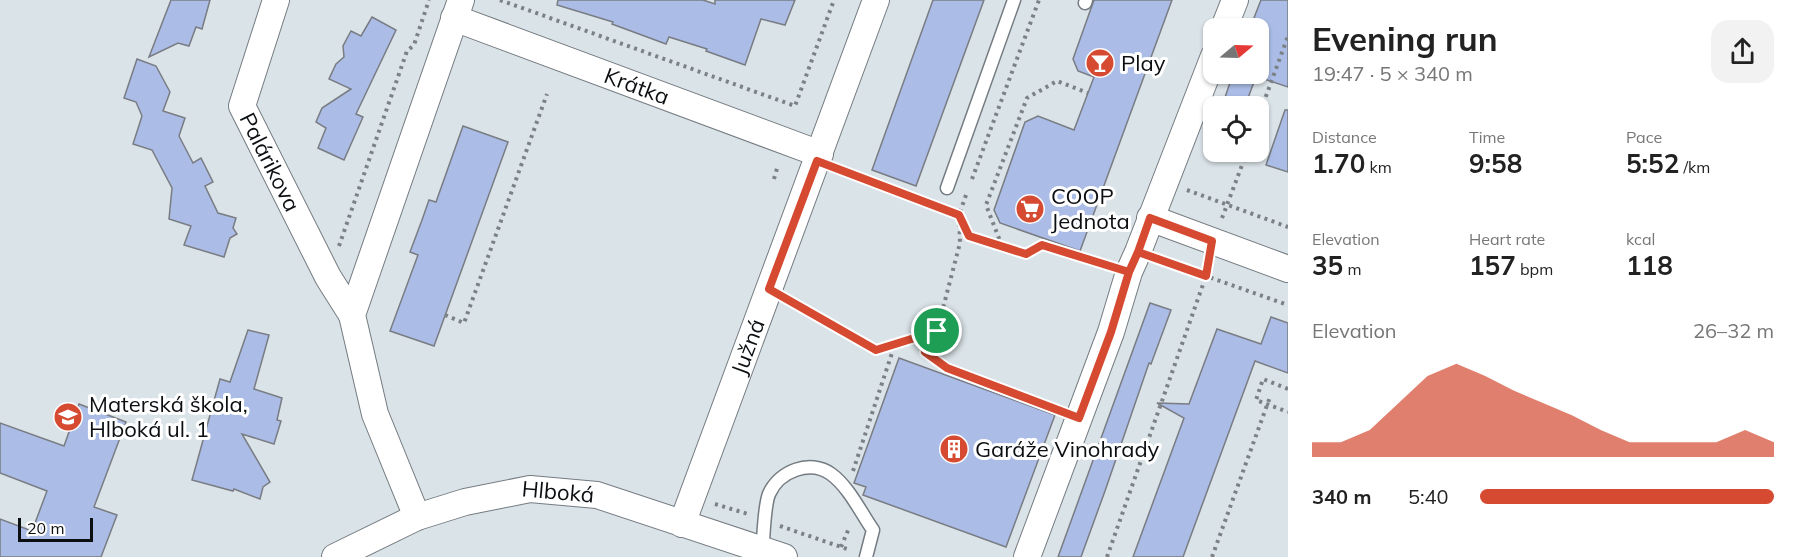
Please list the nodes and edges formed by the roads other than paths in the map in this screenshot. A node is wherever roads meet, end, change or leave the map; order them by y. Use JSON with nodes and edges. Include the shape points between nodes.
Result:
{"nodes":[{"id":1,"x":276,"y":0,"type":"edge"},
{"id":2,"x":876,"y":0,"type":"edge"},
{"id":3,"x":1014,"y":0,"type":"edge"},
{"id":4,"x":1235,"y":0,"type":"edge"},
{"id":5,"x":457,"y":9,"type":"edge"},
{"id":6,"x":1228,"y":18,"type":"edge"},
{"id":7,"x":1203,"y":84,"type":"edge"},
{"id":8,"x":818,"y":157,"type":"junction"},
{"id":9,"x":947,"y":188,"type":"dead end"},
{"id":10,"x":1150,"y":218,"type":"junction"},
{"id":11,"x":1288,"y":269,"type":"edge"},
{"id":12,"x":352,"y":315,"type":"junction"},
{"id":13,"x":417,"y":517,"type":"junction"},
{"id":14,"x":682,"y":524,"type":"junction"},
{"id":15,"x":773,"y":554,"type":"edge"},
{"id":16,"x":336,"y":557,"type":"edge"},
{"id":17,"x":866,"y":557,"type":"edge"},
{"id":18,"x":1027,"y":557,"type":"edge"}],
"edges":[{"from":1,"to":12,"type":"street","name":"Palárikova","via":[[242,106],[328,277]]},
{"from":2,"to":8,"type":"street","name":"Južná"},
{"from":3,"to":9,"type":"lane"},
{"from":4,"to":6,"type":"street"},
{"from":5,"to":8,"type":"street","name":"Krátka"},
{"from":5,"to":12,"type":"street"},
{"from":7,"to":10,"type":"street"},
{"from":8,"to":14,"type":"street","name":"Južná"},
{"from":10,"to":11,"type":"street"},
{"from":10,"to":18,"type":"street"},
{"from":12,"to":13,"type":"street","name":"Palárikova","via":[[375,414]]},
{"from":13,"to":14,"type":"street","name":"Hlboká","via":[[465,502],[530,489],[597,495]]},
{"from":13,"to":16,"type":"street","name":"Hlboká"},
{"from":14,"to":15,"type":"street","name":"Hlboká"},
{"from":15,"to":17,"type":"lane","via":[[769,495],[777,482],[804,467],[819,468],[845,489],[873,530]]}]}
